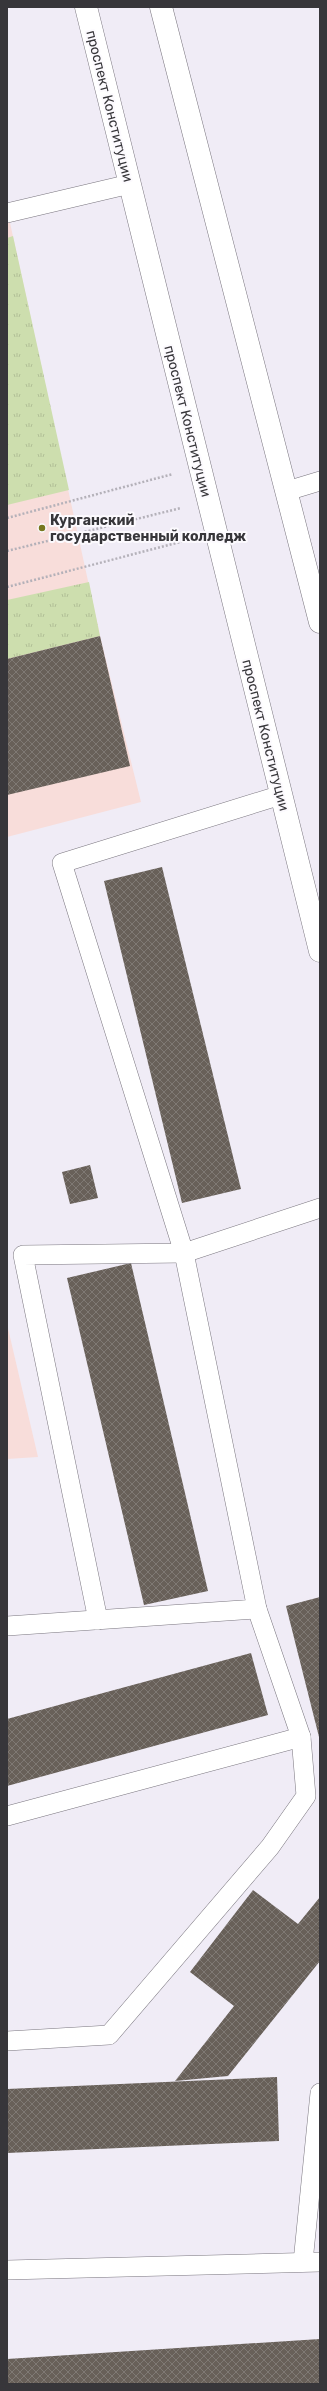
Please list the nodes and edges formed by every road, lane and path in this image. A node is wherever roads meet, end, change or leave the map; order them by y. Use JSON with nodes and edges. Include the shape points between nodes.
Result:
{"nodes":[{"id":1,"x":86,"y":7,"type":"edge"},
{"id":2,"x":161,"y":7,"type":"edge"},
{"id":3,"x":130,"y":184,"type":"junction"},
{"id":4,"x":7,"y":213,"type":"edge"},
{"id":5,"x":200,"y":467,"type":"junction"},
{"id":6,"x":320,"y":481,"type":"edge"},
{"id":7,"x":287,"y":491,"type":"junction"},
{"id":8,"x":208,"y":501,"type":"junction"},
{"id":9,"x":7,"y":518,"type":"edge"},
{"id":10,"x":216,"y":532,"type":"junction"},
{"id":11,"x":7,"y":551,"type":"edge"},
{"id":12,"x":7,"y":587,"type":"edge"},
{"id":13,"x":320,"y":622,"type":"edge"},
{"id":14,"x":281,"y":795,"type":"junction"},
{"id":15,"x":320,"y":951,"type":"edge"},
{"id":16,"x":320,"y":1208,"type":"edge"},
{"id":17,"x":184,"y":1253,"type":"junction"},
{"id":18,"x":257,"y":1609,"type":"junction"},
{"id":19,"x":98,"y":1620,"type":"junction"},
{"id":20,"x":7,"y":1626,"type":"edge"},
{"id":21,"x":301,"y":1737,"type":"junction"},
{"id":22,"x":7,"y":1816,"type":"edge"},
{"id":23,"x":7,"y":2041,"type":"edge"},
{"id":24,"x":320,"y":2093,"type":"edge"},
{"id":25,"x":311,"y":2262,"type":"edge"},
{"id":26,"x":7,"y":2270,"type":"edge"}],
"edges":[{"from":1,"to":3,"type":"main road","name":"проспект Конституции"},
{"from":2,"to":7,"type":"main road"},
{"from":3,"to":4,"type":"lane"},
{"from":3,"to":5,"type":"main road","name":"проспект Конституции"},
{"from":5,"to":8,"type":"main road","name":"проспект Конституции"},
{"from":5,"to":9,"type":"path"},
{"from":6,"to":7,"type":"lane"},
{"from":7,"to":13,"type":"main road"},
{"from":8,"to":10,"type":"main road","name":"проспект Конституции"},
{"from":8,"to":11,"type":"path"},
{"from":10,"to":12,"type":"path"},
{"from":10,"to":14,"type":"main road","name":"проспект Конституции"},
{"from":14,"to":15,"type":"main road","name":"проспект Конституции"},
{"from":14,"to":17,"type":"lane","via":[[62,863]]},
{"from":16,"to":17,"type":"lane"},
{"from":17,"to":18,"type":"lane"},
{"from":17,"to":19,"type":"lane","via":[[23,1255]]},
{"from":18,"to":19,"type":"lane"},
{"from":18,"to":21,"type":"lane"},
{"from":19,"to":20,"type":"lane"},
{"from":21,"to":22,"type":"lane"},
{"from":21,"to":23,"type":"lane","via":[[306,1796],[270,1847],[109,2035]]},
{"from":24,"to":25,"type":"lane"},
{"from":25,"to":26,"type":"lane"}]}
